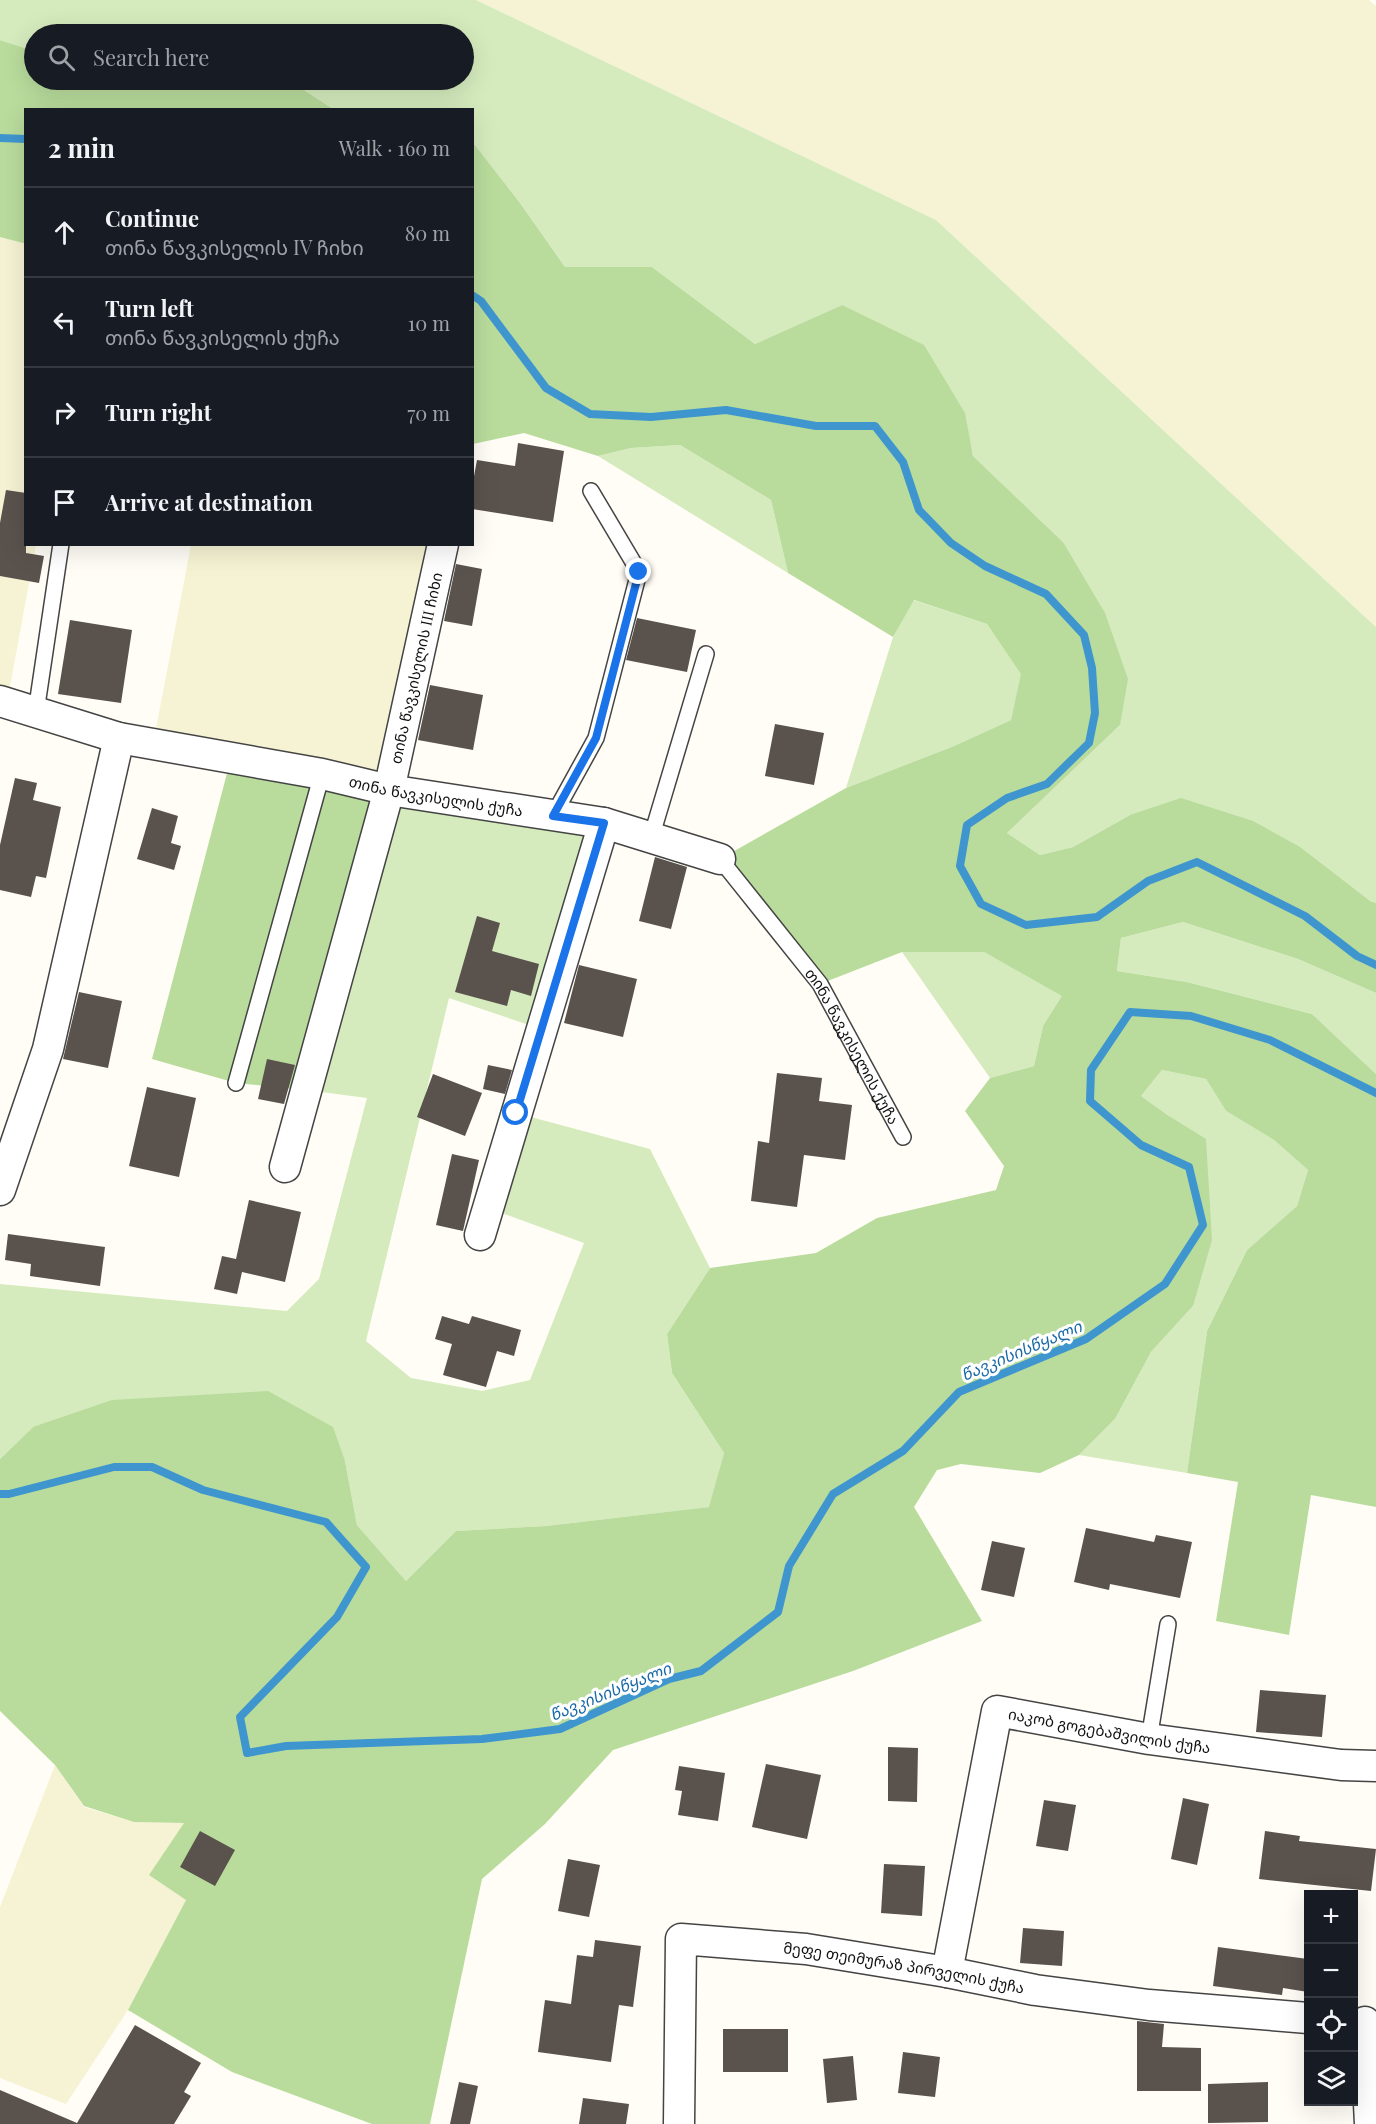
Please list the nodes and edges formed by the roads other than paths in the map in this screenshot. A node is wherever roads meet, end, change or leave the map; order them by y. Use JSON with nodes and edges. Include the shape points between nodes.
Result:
{"nodes":[{"id":1,"x":591,"y":491,"type":"dead end"},
{"id":2,"x":61,"y":546,"type":"edge"},
{"id":3,"x":443,"y":546,"type":"edge"},
{"id":4,"x":706,"y":654,"type":"dead end"},
{"id":5,"x":0,"y":701,"type":"edge"},
{"id":6,"x":36,"y":712,"type":"junction"},
{"id":7,"x":119,"y":738,"type":"junction"},
{"id":8,"x":322,"y":774,"type":"junction"},
{"id":9,"x":389,"y":790,"type":"junction"},
{"id":10,"x":553,"y":816,"type":"junction"},
{"id":11,"x":604,"y":823,"type":"junction"},
{"id":12,"x":651,"y":838,"type":"junction"},
{"id":13,"x":720,"y":859,"type":"joint"},
{"id":14,"x":236,"y":1083,"type":"dead end"},
{"id":15,"x":903,"y":1137,"type":"dead end"},
{"id":16,"x":285,"y":1167,"type":"dead end"},
{"id":17,"x":0,"y":1190,"type":"edge"},
{"id":18,"x":480,"y":1235,"type":"dead end"},
{"id":19,"x":1168,"y":1624,"type":"dead end"},
{"id":20,"x":1149,"y":1740,"type":"junction"},
{"id":21,"x":1376,"y":1766,"type":"edge"},
{"id":22,"x":947,"y":1972,"type":"junction"},
{"id":23,"x":1304,"y":2018,"type":"edge"},
{"id":24,"x":1365,"y":2022,"type":"edge"},
{"id":25,"x":679,"y":2124,"type":"edge"},
{"id":26,"x":1370,"y":2124,"type":"edge"}],
"edges":[{"from":1,"to":10,"type":"lane","via":[[639,572],[596,738]]},
{"from":2,"to":6,"type":"lane"},
{"from":3,"to":9,"type":"street","name":"თინა წავკისელის III ჩიხი"},
{"from":4,"to":12,"type":"lane"},
{"from":5,"to":6,"type":"street","name":"თინა წავკისელის ქუჩა"},
{"from":6,"to":7,"type":"street","name":"თინა წავკისელის ქუჩა"},
{"from":7,"to":8,"type":"street","name":"თინა წავკისელის ქუჩა"},
{"from":7,"to":17,"type":"street","via":[[48,1049]]},
{"from":8,"to":9,"type":"street","name":"თინა წავკისელის ქუჩა"},
{"from":8,"to":14,"type":"lane"},
{"from":9,"to":10,"type":"street","name":"თინა წავკისელის ქუჩა"},
{"from":9,"to":16,"type":"street","name":"თინა წავკისელის III ჩიხი"},
{"from":10,"to":11,"type":"street","name":"თინა წავკისელის ქუჩა"},
{"from":11,"to":12,"type":"street","name":"თინა წავკისელის ქუჩა"},
{"from":11,"to":18,"type":"street"},
{"from":12,"to":13,"type":"street","name":"თინა წავკისელის ქუჩა"},
{"from":13,"to":15,"type":"lane","name":"თინა წავკისელის ქუჩა","via":[[820,984]]},
{"from":19,"to":20,"type":"lane"},
{"from":20,"to":21,"type":"street","name":"იაკობ გოგებაშვილის ქუჩა"},
{"from":20,"to":22,"type":"street","name":"იაკობ გოგებაშვილის ქუჩა","via":[[997,1711]]},
{"from":22,"to":23,"type":"street","name":"მეფე თეიმურაზ პირველის ქუჩა","via":[[1035,1990],[1149,2006]]},
{"from":22,"to":25,"type":"street","name":"მეფე თეიმურაზ პირველის ქუჩა","via":[[806,1949],[681,1939]]},
{"from":24,"to":26,"type":"street"}]}
